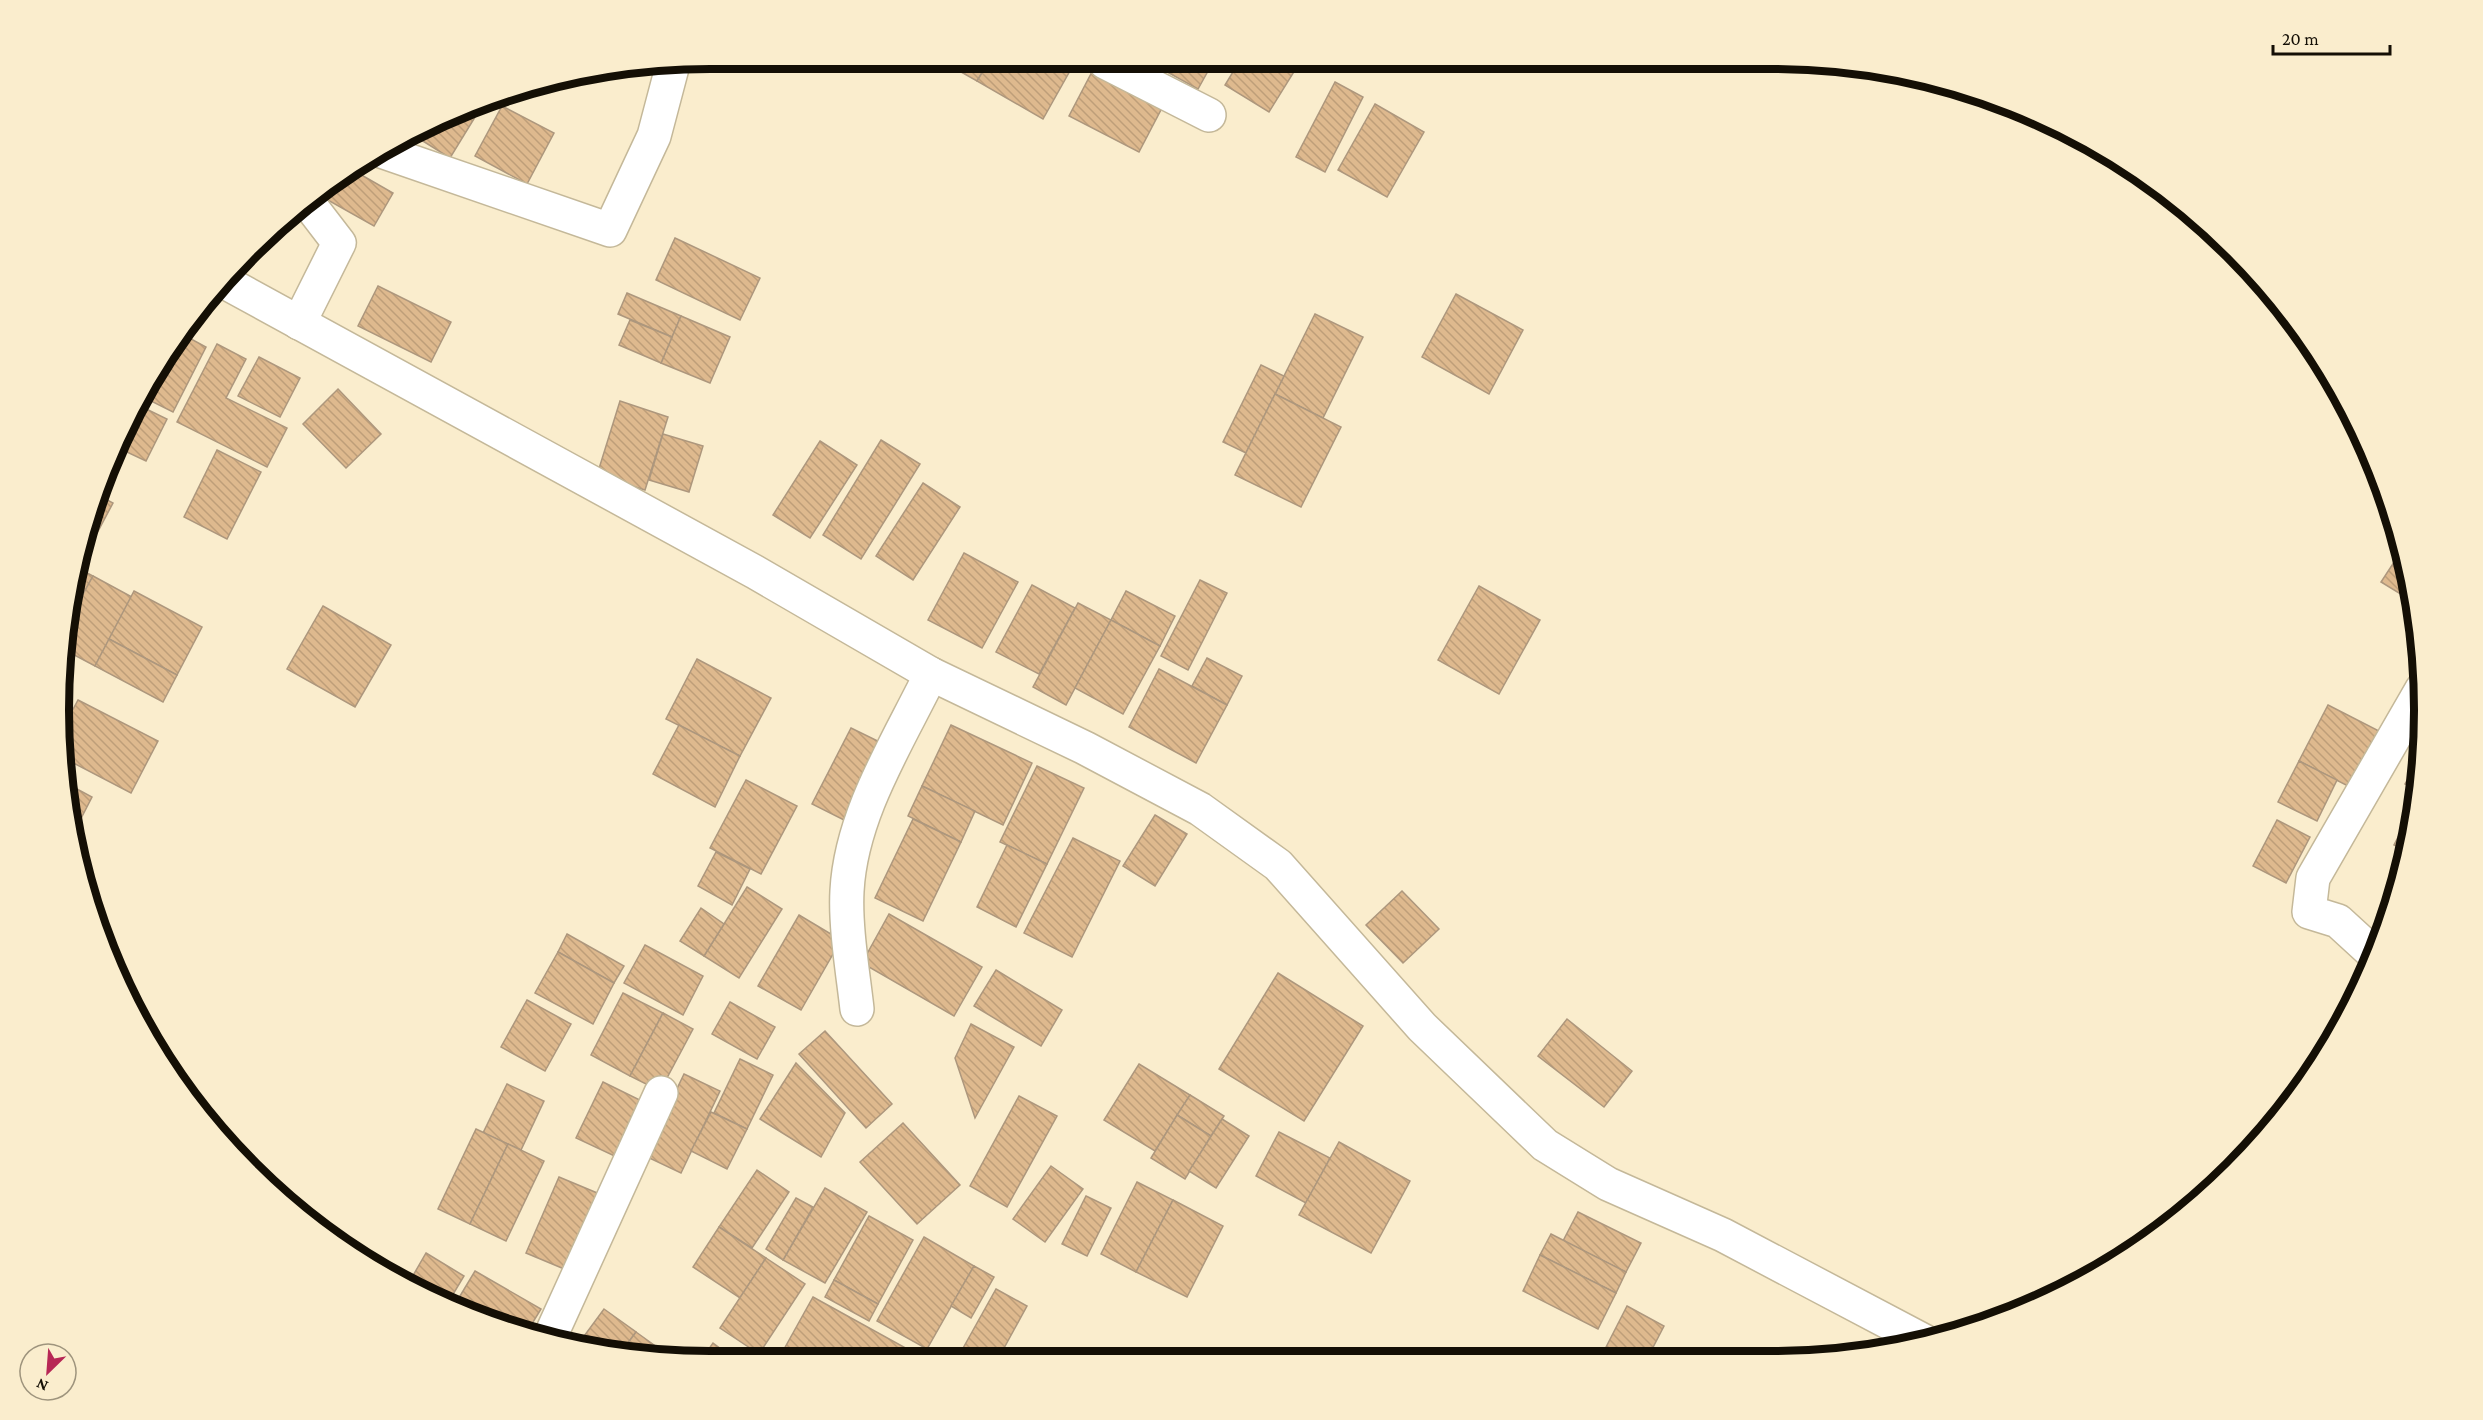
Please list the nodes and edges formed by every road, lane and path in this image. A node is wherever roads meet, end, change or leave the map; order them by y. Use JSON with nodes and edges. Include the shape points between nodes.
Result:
{"nodes":[{"id":1,"x":1118,"y":69,"type":"edge"},
{"id":2,"x":672,"y":70,"type":"edge"},
{"id":3,"x":1209,"y":116,"type":"dead end"},
{"id":4,"x":390,"y":154,"type":"edge"},
{"id":5,"x":312,"y":208,"type":"edge"},
{"id":6,"x":230,"y":285,"type":"edge"},
{"id":7,"x":299,"y":323,"type":"junction"},
{"id":8,"x":931,"y":674,"type":"junction"},
{"id":9,"x":2414,"y":703,"type":"edge"},
{"id":10,"x":2368,"y":948,"type":"edge"},
{"id":11,"x":857,"y":1010,"type":"dead end"},
{"id":12,"x":661,"y":1093,"type":"dead end"},
{"id":13,"x":553,"y":1331,"type":"edge"},
{"id":14,"x":1913,"y":1335,"type":"edge"}],
"edges":[{"from":1,"to":3,"type":"street"},
{"from":2,"to":4,"type":"street","via":[[654,136],[610,230]]},
{"from":5,"to":7,"type":"street","via":[[339,243]]},
{"from":6,"to":7,"type":"street"},
{"from":7,"to":8,"type":"street","via":[[756,572]]},
{"from":8,"to":11,"type":"street","via":[[854,841],[847,892]]},
{"from":8,"to":14,"type":"street","via":[[1200,809],[1278,865],[1422,1027],[1545,1145],[1608,1184],[1723,1235]]},
{"from":9,"to":10,"type":"street","via":[[2313,878],[2309,912],[2338,921]]},
{"from":12,"to":13,"type":"street"}]}
